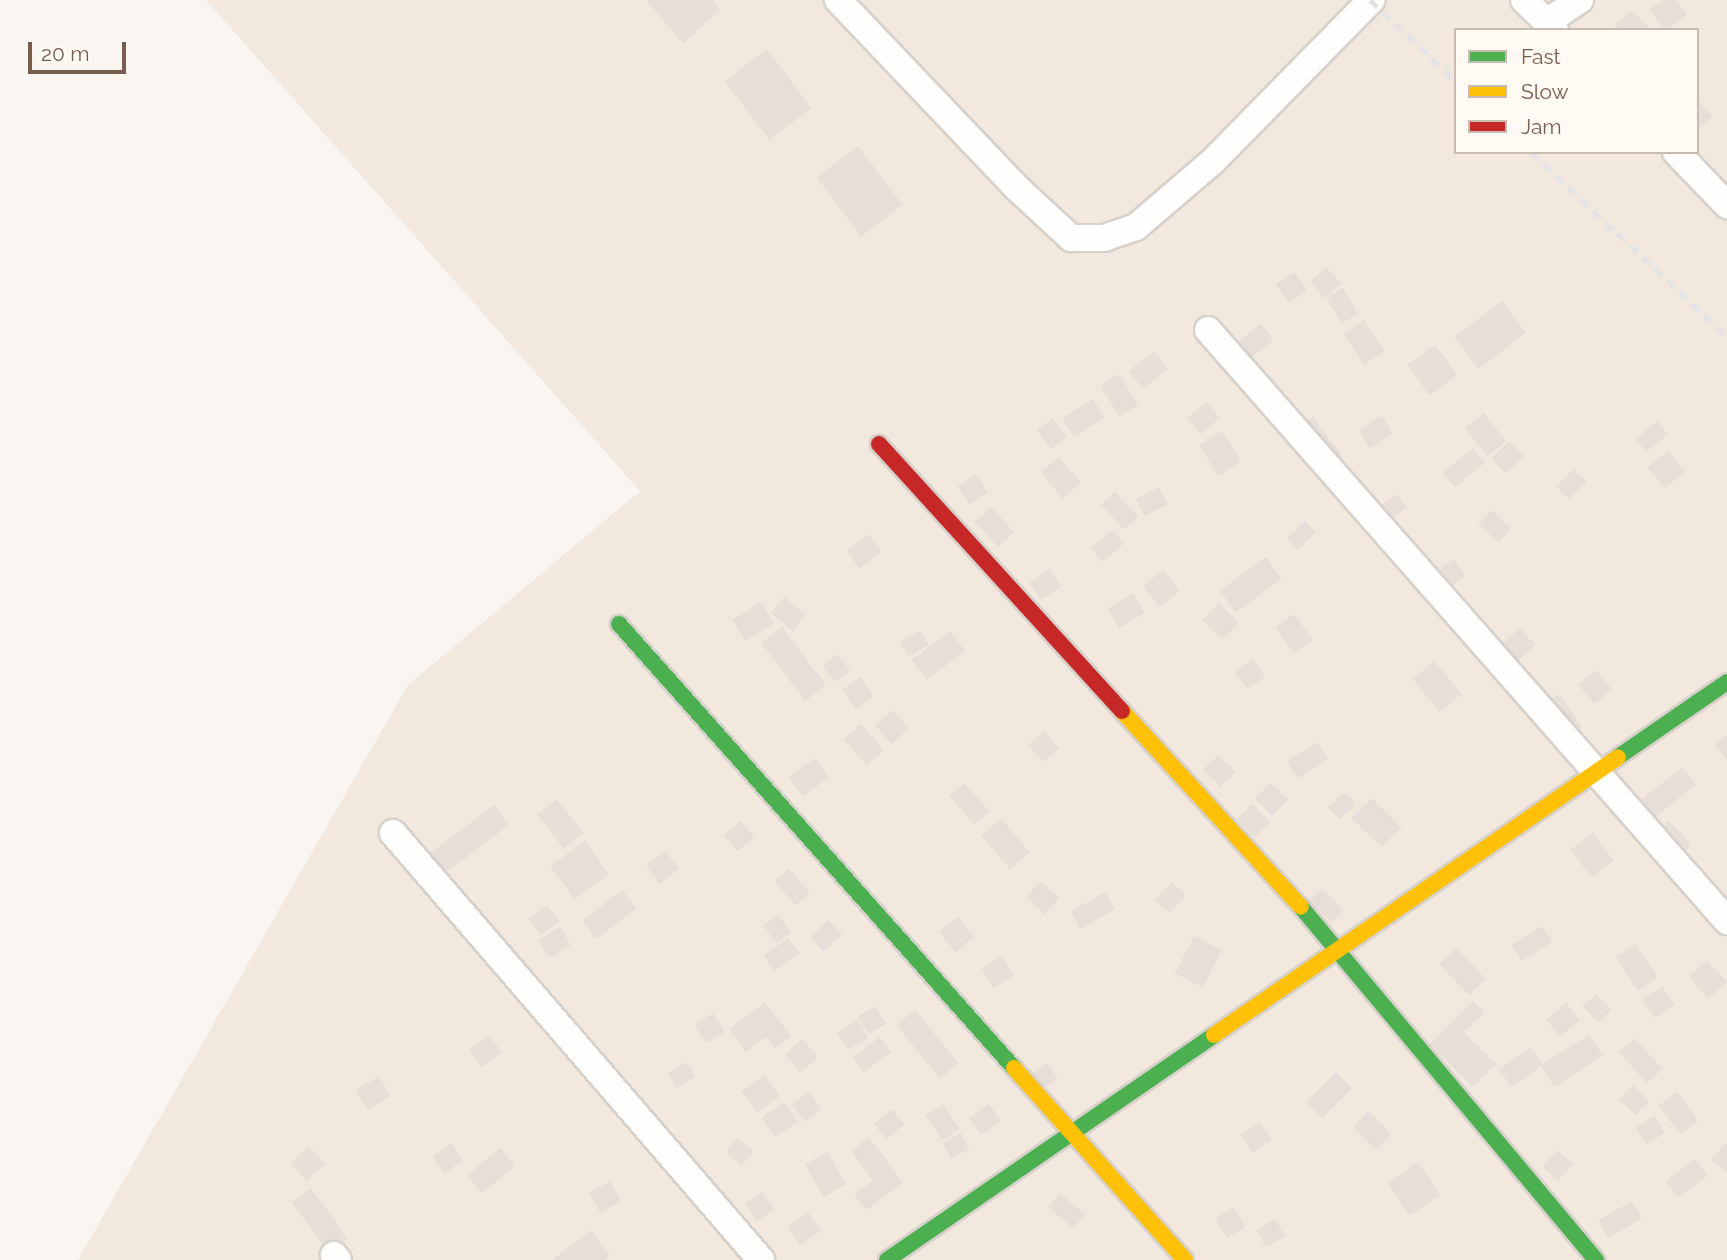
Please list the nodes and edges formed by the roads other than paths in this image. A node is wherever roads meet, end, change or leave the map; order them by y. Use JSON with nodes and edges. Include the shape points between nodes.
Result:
{"nodes":[{"id":1,"x":838,"y":0,"type":"edge"},
{"id":2,"x":1370,"y":0,"type":"edge"},
{"id":3,"x":1524,"y":0,"type":"edge"},
{"id":4,"x":1580,"y":0,"type":"edge"},
{"id":5,"x":1551,"y":26,"type":"edge"},
{"id":6,"x":1677,"y":154,"type":"edge"},
{"id":7,"x":1727,"y":205,"type":"edge"},
{"id":8,"x":1208,"y":330,"type":"dead end"},
{"id":9,"x":879,"y":444,"type":"dead end"},
{"id":10,"x":619,"y":624,"type":"dead end"},
{"id":11,"x":1727,"y":682,"type":"edge"},
{"id":12,"x":1596,"y":773,"type":"junction"},
{"id":13,"x":393,"y":833,"type":"dead end"},
{"id":14,"x":1727,"y":921,"type":"edge"},
{"id":15,"x":1341,"y":951,"type":"junction"},
{"id":16,"x":1073,"y":1133,"type":"junction"},
{"id":17,"x":761,"y":1260,"type":"edge"},
{"id":18,"x":887,"y":1260,"type":"edge"},
{"id":19,"x":1185,"y":1260,"type":"edge"},
{"id":20,"x":1597,"y":1260,"type":"edge"}],
"edges":[{"from":1,"to":2,"type":"street","via":[[1071,238],[1093,238],[1136,227],[1213,161]]},
{"from":3,"to":5,"type":"street"},
{"from":4,"to":5,"type":"street"},
{"from":6,"to":7,"type":"street"},
{"from":8,"to":12,"type":"street"},
{"from":9,"to":15,"type":"street"},
{"from":10,"to":16,"type":"street"},
{"from":11,"to":12,"type":"street"},
{"from":12,"to":14,"type":"street"},
{"from":12,"to":15,"type":"street"},
{"from":13,"to":17,"type":"street"},
{"from":15,"to":16,"type":"street"},
{"from":15,"to":20,"type":"street"},
{"from":16,"to":18,"type":"street"},
{"from":16,"to":19,"type":"street"}]}
